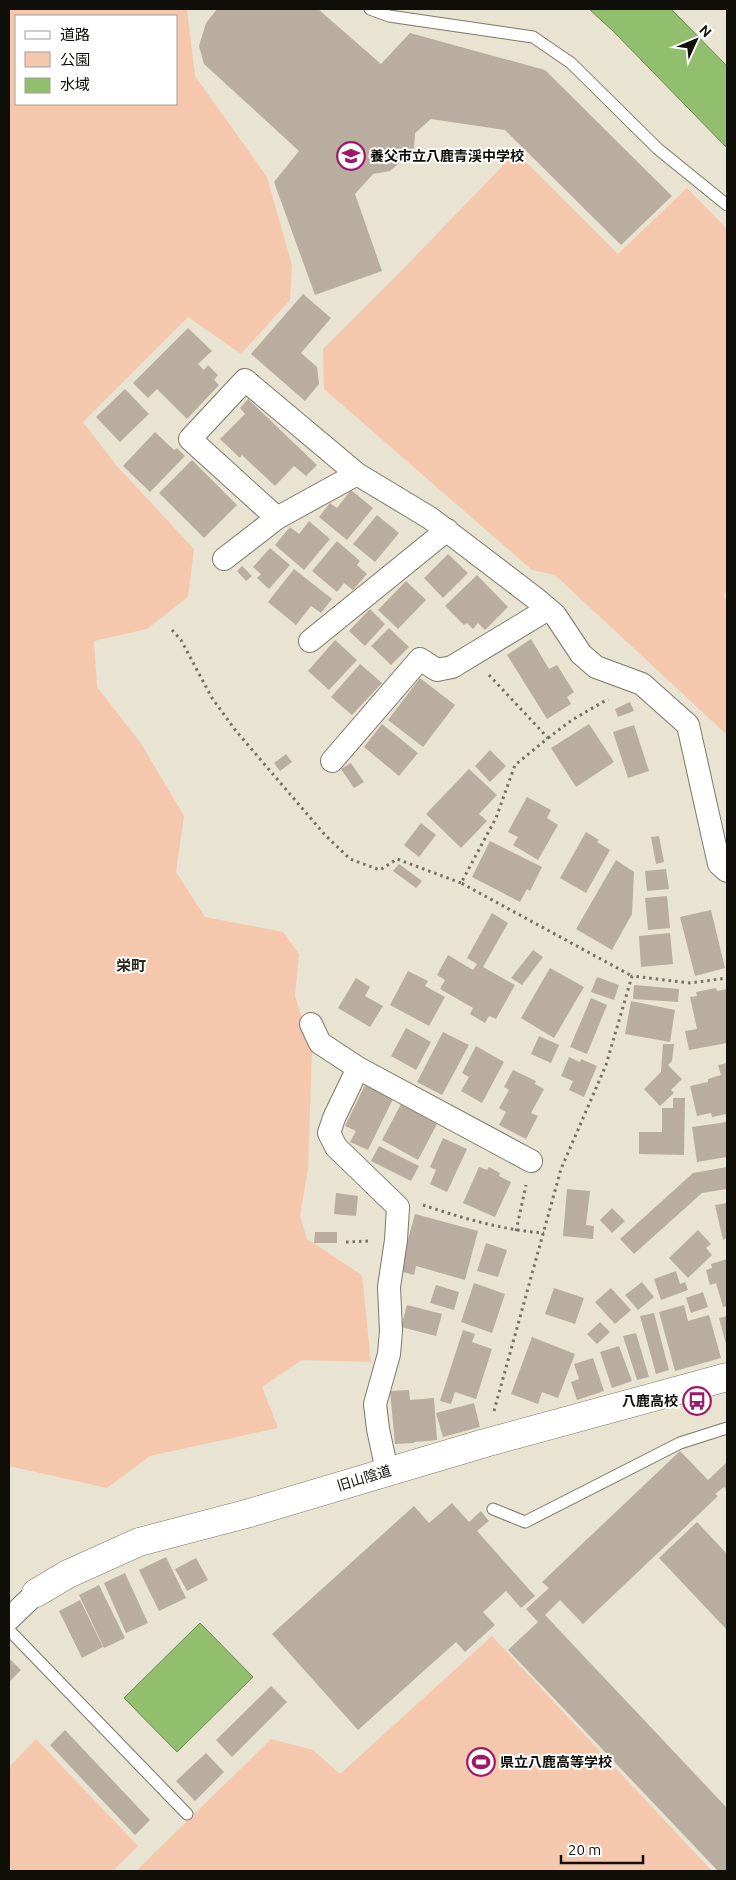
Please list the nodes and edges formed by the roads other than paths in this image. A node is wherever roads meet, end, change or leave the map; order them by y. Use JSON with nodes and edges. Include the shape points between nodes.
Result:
{"nodes":[{"id":1,"x":370,"y":9,"type":"edge"},
{"id":2,"x":727,"y":205,"type":"edge"},
{"id":3,"x":358,"y":474,"type":"junction"},
{"id":4,"x":277,"y":518,"type":"junction"},
{"id":5,"x":447,"y":530,"type":"junction"},
{"id":6,"x":224,"y":559,"type":"dead end"},
{"id":7,"x":548,"y":609,"type":"junction"},
{"id":8,"x":310,"y":641,"type":"dead end"},
{"id":9,"x":332,"y":761,"type":"dead end"},
{"id":10,"x":727,"y":871,"type":"edge"},
{"id":11,"x":311,"y":1024,"type":"dead end"},
{"id":12,"x":358,"y":1068,"type":"junction"},
{"id":13,"x":531,"y":1161,"type":"road end"},
{"id":14,"x":727,"y":1377,"type":"edge"},
{"id":15,"x":727,"y":1428,"type":"edge"},
{"id":16,"x":387,"y":1471,"type":"junction"},
{"id":17,"x":493,"y":1509,"type":"dead end"},
{"id":18,"x":36,"y":1593,"type":"junction"},
{"id":19,"x":9,"y":1597,"type":"edge"},
{"id":20,"x":9,"y":1619,"type":"edge"},
{"id":21,"x":9,"y":1630,"type":"edge"},
{"id":22,"x":187,"y":1814,"type":"dead end"}],
"edges":[{"from":1,"to":2,"type":"lane","via":[[389,16],[533,37],[571,63],[658,149]]},
{"from":3,"to":4,"type":"street"},
{"from":3,"to":4,"type":"street","via":[[246,380],[190,439]]},
{"from":3,"to":5,"type":"street"},
{"from":4,"to":6,"type":"street"},
{"from":5,"to":7,"type":"street"},
{"from":5,"to":8,"type":"street"},
{"from":7,"to":9,"type":"street","via":[[452,667],[437,670],[420,659]]},
{"from":7,"to":10,"type":"street","via":[[596,667],[642,684],[688,725],[719,864]]},
{"from":11,"to":12,"type":"street","via":[[320,1044]]},
{"from":12,"to":13,"type":"street"},
{"from":12,"to":16,"type":"street","via":[[329,1133],[336,1146],[398,1207],[389,1288],[389,1354],[375,1404]]},
{"from":14,"to":16,"type":"street","name":"旧山陰道"},
{"from":15,"to":17,"type":"lane","via":[[680,1443],[525,1522]]},
{"from":16,"to":18,"type":"street","name":"旧山陰道","via":[[246,1514],[139,1542],[68,1574]]},
{"from":18,"to":19,"type":"street","name":"旧山陰道"},
{"from":18,"to":20,"type":"street"},
{"from":21,"to":22,"type":"lane"}]}
